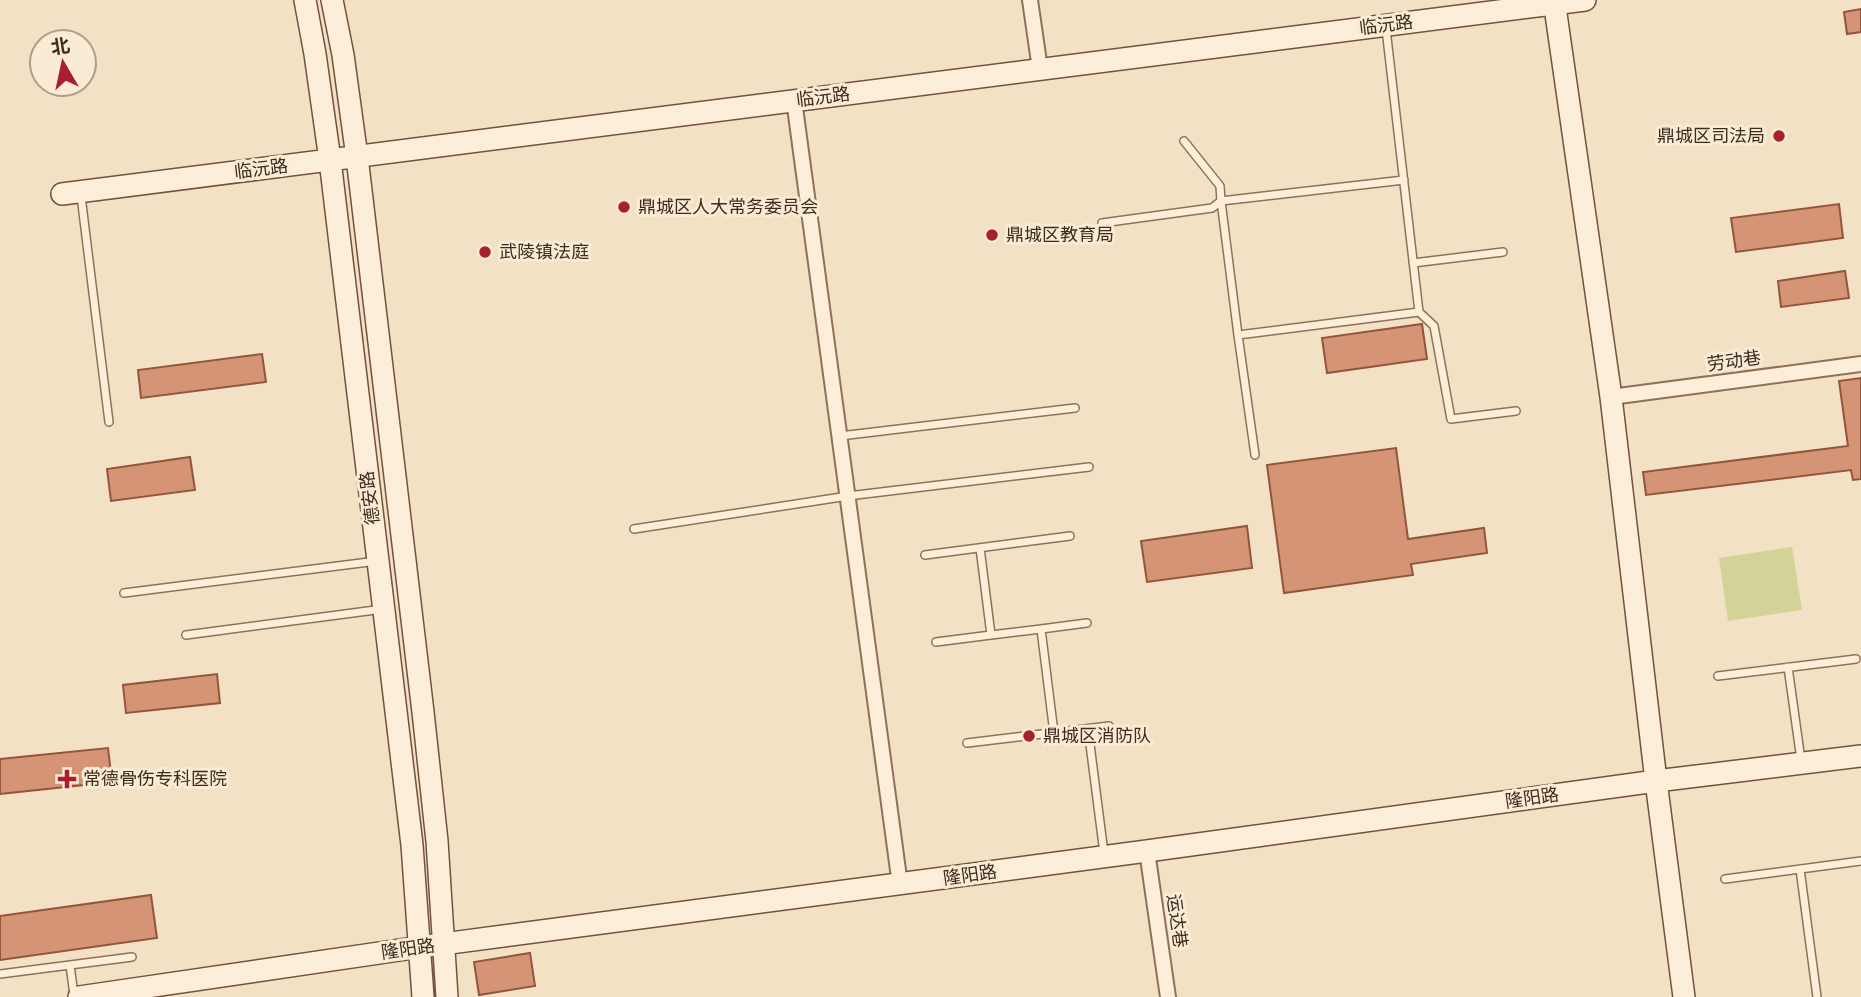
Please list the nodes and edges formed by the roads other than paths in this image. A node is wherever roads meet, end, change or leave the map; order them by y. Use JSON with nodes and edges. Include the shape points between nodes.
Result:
{"nodes":[{"id":1,"x":305,"y":0,"type":"edge"},
{"id":2,"x":332,"y":0,"type":"edge"},
{"id":3,"x":1030,"y":0,"type":"edge"},
{"id":4,"x":1585,"y":0,"type":"edge"},
{"id":5,"x":1555,"y":2,"type":"edge"},
{"id":6,"x":1385,"y":24,"type":"junction"},
{"id":7,"x":1040,"y":69,"type":"junction"},
{"id":8,"x":794,"y":100,"type":"junction"},
{"id":9,"x":1184,"y":141,"type":"dead end"},
{"id":10,"x":357,"y":157,"type":"junction"},
{"id":11,"x":330,"y":160,"type":"junction"},
{"id":12,"x":1404,"y":180,"type":"junction"},
{"id":13,"x":71,"y":193,"type":"joint"},
{"id":14,"x":1221,"y":201,"type":"junction"},
{"id":15,"x":1102,"y":223,"type":"dead end"},
{"id":16,"x":1503,"y":253,"type":"dead end"},
{"id":17,"x":1413,"y":263,"type":"junction"},
{"id":18,"x":1419,"y":312,"type":"junction"},
{"id":19,"x":1238,"y":335,"type":"junction"},
{"id":20,"x":1861,"y":364,"type":"edge"},
{"id":21,"x":1611,"y":397,"type":"junction"},
{"id":22,"x":1075,"y":408,"type":"dead end"},
{"id":23,"x":1516,"y":411,"type":"dead end"},
{"id":24,"x":109,"y":422,"type":"dead end"},
{"id":25,"x":840,"y":436,"type":"junction"},
{"id":26,"x":1255,"y":455,"type":"dead end"},
{"id":27,"x":1089,"y":467,"type":"dead end"},
{"id":28,"x":848,"y":496,"type":"junction"},
{"id":29,"x":634,"y":529,"type":"dead end"},
{"id":30,"x":1070,"y":536,"type":"dead end"},
{"id":31,"x":980,"y":548,"type":"junction"},
{"id":32,"x":925,"y":555,"type":"dead end"},
{"id":33,"x":378,"y":561,"type":"junction"},
{"id":34,"x":124,"y":593,"type":"dead end"},
{"id":35,"x":383,"y":609,"type":"junction"},
{"id":36,"x":1087,"y":623,"type":"dead end"},
{"id":37,"x":1041,"y":628,"type":"junction"},
{"id":38,"x":186,"y":635,"type":"dead end"},
{"id":39,"x":991,"y":635,"type":"junction"},
{"id":40,"x":936,"y":642,"type":"dead end"},
{"id":41,"x":1856,"y":659,"type":"dead end"},
{"id":42,"x":1788,"y":667,"type":"junction"},
{"id":43,"x":1718,"y":676,"type":"dead end"},
{"id":44,"x":1109,"y":726,"type":"dead end"},
{"id":45,"x":1088,"y":729,"type":"junction"},
{"id":46,"x":1054,"y":733,"type":"junction"},
{"id":47,"x":967,"y":743,"type":"dead end"},
{"id":48,"x":1861,"y":756,"type":"edge"},
{"id":49,"x":1801,"y":764,"type":"junction"},
{"id":50,"x":1656,"y":781,"type":"junction"},
{"id":51,"x":1147,"y":851,"type":"junction"},
{"id":52,"x":1104,"y":857,"type":"junction"},
{"id":53,"x":1861,"y":861,"type":"edge"},
{"id":54,"x":1800,"y":869,"type":"junction"},
{"id":55,"x":1725,"y":879,"type":"dead end"},
{"id":56,"x":900,"y":885,"type":"junction"},
{"id":57,"x":443,"y":944,"type":"junction"},
{"id":58,"x":420,"y":947,"type":"junction"},
{"id":59,"x":132,"y":957,"type":"dead end"},
{"id":60,"x":70,"y":965,"type":"junction"},
{"id":61,"x":0,"y":974,"type":"edge"},
{"id":62,"x":77,"y":997,"type":"edge"},
{"id":63,"x":423,"y":997,"type":"edge"},
{"id":64,"x":447,"y":997,"type":"edge"},
{"id":65,"x":1168,"y":997,"type":"edge"},
{"id":66,"x":1684,"y":997,"type":"edge"},
{"id":67,"x":1817,"y":997,"type":"edge"}],
"edges":[{"from":1,"to":11,"type":"street","name":"德安路"},
{"from":2,"to":10,"type":"street","name":"德安路"},
{"from":3,"to":7,"type":"street"},
{"from":4,"to":5,"type":"street","name":"临沅路"},
{"from":5,"to":6,"type":"street","name":"临沅路"},
{"from":5,"to":21,"type":"street"},
{"from":6,"to":7,"type":"street","name":"临沅路"},
{"from":6,"to":12,"type":"lane"},
{"from":7,"to":8,"type":"street","name":"临沅路"},
{"from":8,"to":10,"type":"street","name":"临沅路"},
{"from":8,"to":25,"type":"street"},
{"from":9,"to":14,"type":"lane","via":[[1220,186]]},
{"from":10,"to":11,"type":"street","name":"临沅路"},
{"from":10,"to":57,"type":"street","name":"德安路","via":[[432,789]]},
{"from":11,"to":13,"type":"street","name":"临沅路"},
{"from":11,"to":33,"type":"street","name":"德安路"},
{"from":12,"to":14,"type":"lane"},
{"from":12,"to":17,"type":"lane"},
{"from":13,"to":24,"type":"lane"},
{"from":14,"to":15,"type":"lane","via":[[1212,208]]},
{"from":14,"to":19,"type":"lane"},
{"from":16,"to":17,"type":"lane"},
{"from":17,"to":18,"type":"lane"},
{"from":18,"to":19,"type":"lane"},
{"from":18,"to":23,"type":"lane","via":[[1434,326],[1451,419]]},
{"from":19,"to":26,"type":"lane"},
{"from":20,"to":21,"type":"street","name":"劳动巷"},
{"from":21,"to":50,"type":"street"},
{"from":22,"to":25,"type":"lane"},
{"from":25,"to":28,"type":"street"},
{"from":27,"to":28,"type":"lane"},
{"from":28,"to":29,"type":"lane"},
{"from":28,"to":56,"type":"street"},
{"from":30,"to":31,"type":"lane"},
{"from":31,"to":32,"type":"lane"},
{"from":31,"to":39,"type":"lane"},
{"from":33,"to":34,"type":"lane"},
{"from":33,"to":35,"type":"street","name":"德安路"},
{"from":35,"to":38,"type":"lane"},
{"from":35,"to":58,"type":"street","name":"德安路"},
{"from":36,"to":37,"type":"lane"},
{"from":37,"to":39,"type":"lane"},
{"from":37,"to":46,"type":"lane"},
{"from":39,"to":40,"type":"lane"},
{"from":41,"to":42,"type":"lane"},
{"from":42,"to":43,"type":"lane"},
{"from":42,"to":49,"type":"lane"},
{"from":44,"to":45,"type":"lane"},
{"from":45,"to":46,"type":"lane"},
{"from":45,"to":52,"type":"lane"},
{"from":46,"to":47,"type":"lane"},
{"from":48,"to":49,"type":"street","name":"隆阳路"},
{"from":49,"to":50,"type":"street","name":"隆阳路"},
{"from":50,"to":51,"type":"street","name":"隆阳路"},
{"from":50,"to":66,"type":"street"},
{"from":51,"to":52,"type":"street","name":"隆阳路"},
{"from":51,"to":65,"type":"street","name":"运达巷"},
{"from":52,"to":56,"type":"street","name":"隆阳路"},
{"from":53,"to":54,"type":"lane"},
{"from":54,"to":55,"type":"lane"},
{"from":54,"to":67,"type":"lane"},
{"from":56,"to":57,"type":"street","name":"隆阳路"},
{"from":57,"to":58,"type":"street","name":"隆阳路"},
{"from":57,"to":64,"type":"street","name":"德安路"},
{"from":58,"to":62,"type":"street","name":"隆阳路"},
{"from":58,"to":63,"type":"street","name":"德安路"},
{"from":59,"to":60,"type":"lane"},
{"from":60,"to":61,"type":"lane"},
{"from":60,"to":62,"type":"lane"}]}
